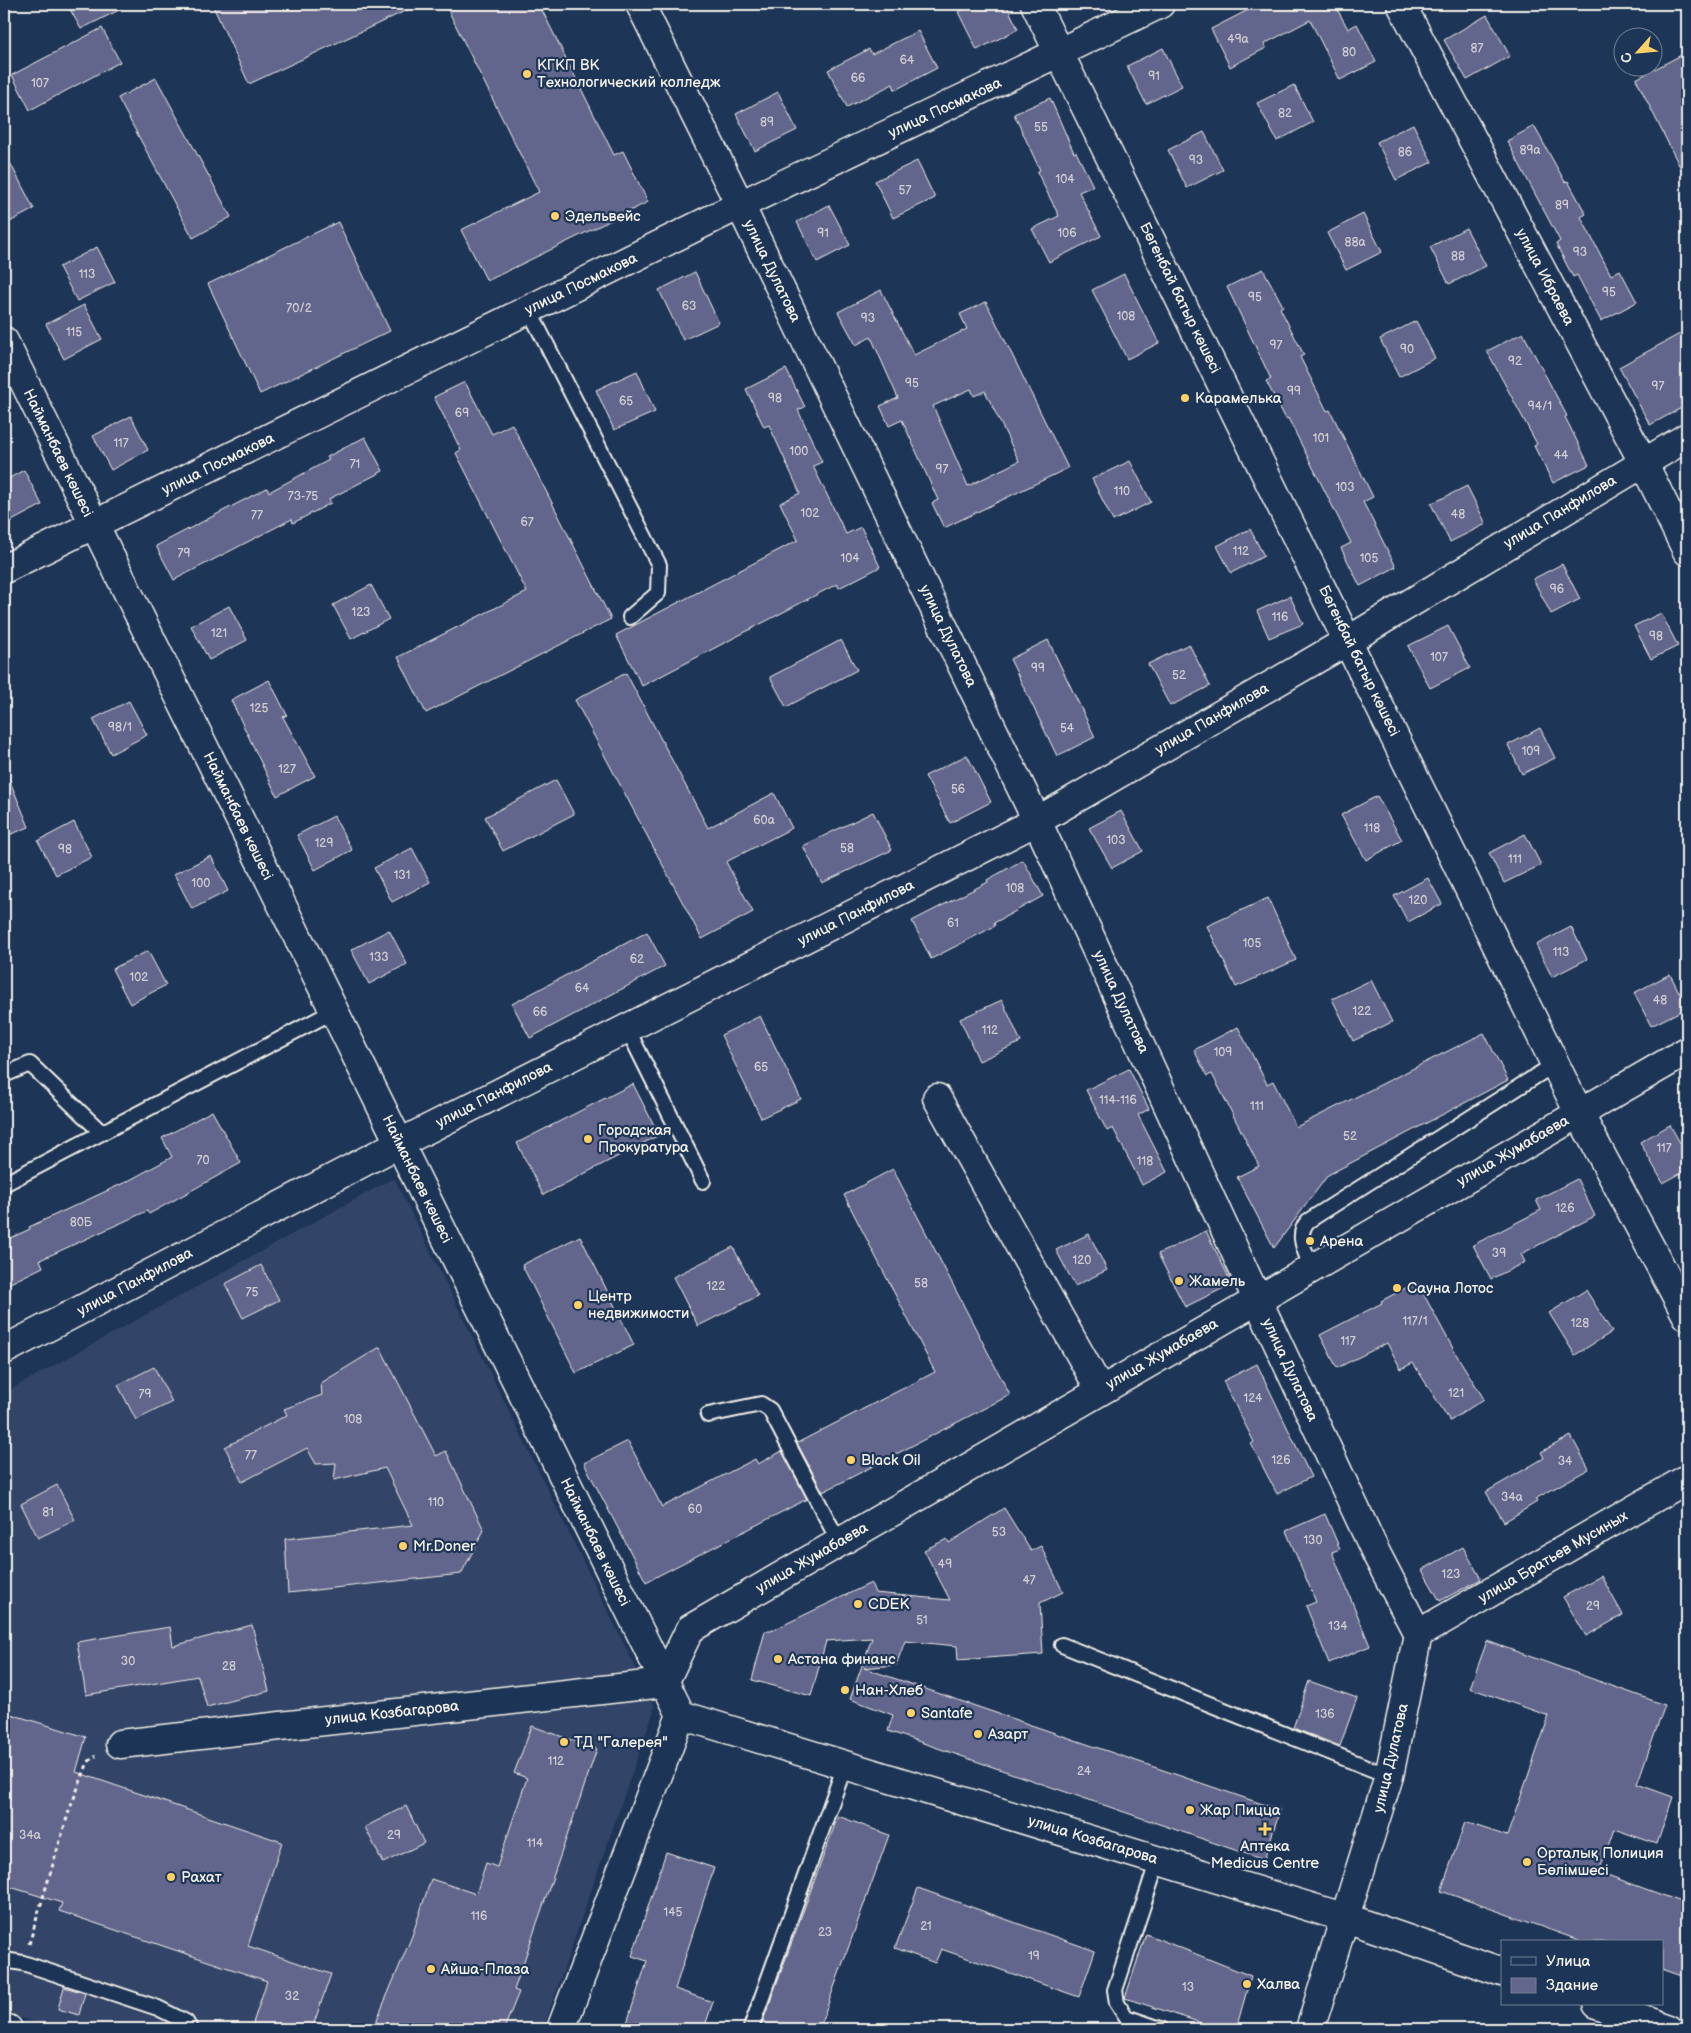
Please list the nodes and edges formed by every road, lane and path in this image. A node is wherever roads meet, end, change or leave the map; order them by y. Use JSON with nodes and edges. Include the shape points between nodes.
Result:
{"nodes":[{"id":1,"x":640,"y":4,"type":"edge"},
{"id":2,"x":1035,"y":4,"type":"edge"},
{"id":3,"x":1160,"y":4,"type":"edge"},
{"id":4,"x":1401,"y":4,"type":"edge"},
{"id":5,"x":1059,"y":54,"type":"junction"},
{"id":6,"x":740,"y":205,"type":"junction"},
{"id":7,"x":529,"y":310,"type":"junction"},
{"id":8,"x":4,"y":341,"type":"edge"},
{"id":9,"x":1687,"y":438,"type":"edge"},
{"id":10,"x":1643,"y":462,"type":"junction"},
{"id":11,"x":94,"y":525,"type":"junction"},
{"id":12,"x":1687,"y":551,"type":"edge"},
{"id":13,"x":4,"y":569,"type":"edge"},
{"id":14,"x":630,"y":617,"type":"dead end"},
{"id":15,"x":1349,"y":640,"type":"junction"},
{"id":16,"x":1037,"y":821,"type":"junction"},
{"id":17,"x":334,"y":1011,"type":"junction"},
{"id":18,"x":627,"y":1028,"type":"junction"},
{"id":19,"x":1687,"y":1051,"type":"edge"},
{"id":20,"x":1555,"y":1064,"type":"junction"},
{"id":21,"x":4,"y":1075,"type":"edge"},
{"id":22,"x":937,"y":1098,"type":"dead end"},
{"id":23,"x":1579,"y":1113,"type":"junction"},
{"id":24,"x":102,"y":1133,"type":"junction"},
{"id":25,"x":400,"y":1143,"type":"junction"},
{"id":26,"x":703,"y":1181,"type":"dead end"},
{"id":27,"x":4,"y":1184,"type":"edge"},
{"id":28,"x":1311,"y":1268,"type":"junction"},
{"id":29,"x":1257,"y":1299,"type":"junction"},
{"id":30,"x":1687,"y":1316,"type":"edge"},
{"id":31,"x":4,"y":1350,"type":"edge"},
{"id":32,"x":1100,"y":1390,"type":"junction"},
{"id":33,"x":708,"y":1415,"type":"dead end"},
{"id":34,"x":1687,"y":1479,"type":"edge"},
{"id":35,"x":838,"y":1542,"type":"junction"},
{"id":36,"x":1418,"y":1634,"type":"junction"},
{"id":37,"x":1062,"y":1645,"type":"dead end"},
{"id":38,"x":664,"y":1683,"type":"junction"},
{"id":39,"x":681,"y":1715,"type":"junction"},
{"id":40,"x":120,"y":1744,"type":"joint"},
{"id":41,"x":845,"y":1765,"type":"junction"},
{"id":42,"x":1389,"y":1776,"type":"junction"},
{"id":43,"x":1158,"y":1860,"type":"junction"},
{"id":44,"x":1346,"y":1918,"type":"junction"},
{"id":45,"x":4,"y":1960,"type":"edge"},
{"id":46,"x":23,"y":1963,"type":"junction"},
{"id":47,"x":1501,"y":1972,"type":"edge"},
{"id":48,"x":1603,"y":2006,"type":"edge"},
{"id":49,"x":4,"y":2028,"type":"edge"},
{"id":50,"x":752,"y":2028,"type":"edge"},
{"id":51,"x":8,"y":2029,"type":"edge"},
{"id":52,"x":190,"y":2029,"type":"edge"},
{"id":53,"x":562,"y":2029,"type":"edge"},
{"id":54,"x":1161,"y":2029,"type":"edge"},
{"id":55,"x":1310,"y":2029,"type":"edge"},
{"id":56,"x":1669,"y":2029,"type":"edge"}],
"edges":[{"from":1,"to":6,"type":"street","name":"улица Дулатова"},
{"from":2,"to":5,"type":"street","name":"Бөгенбай батыр көшесі"},
{"from":3,"to":5,"type":"street","name":"улица Посмакова"},
{"from":4,"to":10,"type":"street","name":"улица Ибраева"},
{"from":5,"to":6,"type":"street","name":"улица Посмакова"},
{"from":5,"to":15,"type":"street","name":"Бөгенбай батыр көшесі"},
{"from":6,"to":7,"type":"street","name":"улица Посмакова"},
{"from":6,"to":16,"type":"street","name":"улица Дулатова"},
{"from":7,"to":11,"type":"street","name":"улица Посмакова"},
{"from":7,"to":14,"type":"lane","via":[[659,565],[658,593]]},
{"from":8,"to":11,"type":"street","name":"Найманбаев көшесі"},
{"from":9,"to":10,"type":"street","name":"улица Панфилова"},
{"from":10,"to":12,"type":"street","name":"улица Ибраева"},
{"from":10,"to":15,"type":"street","name":"улица Панфилова"},
{"from":11,"to":13,"type":"street","name":"улица Посмакова"},
{"from":11,"to":17,"type":"street","name":"Найманбаев көшесі"},
{"from":15,"to":16,"type":"street","name":"улица Панфилова"},
{"from":15,"to":20,"type":"street","name":"Бөгенбай батыр көшесі"},
{"from":16,"to":18,"type":"street","name":"улица Панфилова"},
{"from":16,"to":29,"type":"street","name":"улица Дулатова"},
{"from":17,"to":24,"type":"lane"},
{"from":17,"to":25,"type":"street","name":"Найманбаев көшесі"},
{"from":18,"to":25,"type":"street","name":"улица Панфилова"},
{"from":18,"to":26,"type":"lane"},
{"from":19,"to":23,"type":"street","name":"улица Жумабаева"},
{"from":20,"to":23,"type":"street","name":"Бөгенбай батыр көшесі"},
{"from":20,"to":28,"type":"lane","via":[[1308,1221],[1300,1236]]},
{"from":21,"to":24,"type":"lane","via":[[30,1064]]},
{"from":22,"to":32,"type":"street"},
{"from":23,"to":28,"type":"street","name":"улица Жумабаева"},
{"from":23,"to":30,"type":"street","name":"Бөгенбай батыр көшесі"},
{"from":24,"to":27,"type":"lane"},
{"from":25,"to":31,"type":"street","name":"улица Панфилова"},
{"from":25,"to":38,"type":"street","name":"Найманбаев көшесі"},
{"from":28,"to":29,"type":"street","name":"улица Жумабаева"},
{"from":29,"to":32,"type":"street","name":"улица Жумабаева"},
{"from":29,"to":36,"type":"street","name":"улица Дулатова"},
{"from":32,"to":35,"type":"street","name":"улица Жумабаева"},
{"from":33,"to":35,"type":"lane","via":[[761,1404],[770,1410]]},
{"from":34,"to":36,"type":"street","name":"улица Братьев Мусиных"},
{"from":35,"to":38,"type":"street","name":"улица Жумабаева","via":[[690,1629]]},
{"from":36,"to":42,"type":"street","name":"улица Дулатова"},
{"from":37,"to":42,"type":"lane"},
{"from":38,"to":39,"type":"street","name":"Найманбаев көшесі"},
{"from":38,"to":40,"type":"street","name":"улица Козбагарова"},
{"from":39,"to":41,"type":"street","name":"улица Козбагарова"},
{"from":39,"to":53,"type":"street"},
{"from":40,"to":46,"type":"path","via":[[100,1752],[88,1762],[69,1811]]},
{"from":41,"to":43,"type":"street","name":"улица Козбагарова"},
{"from":41,"to":50,"type":"lane"},
{"from":42,"to":44,"type":"street","name":"улица Дулатова"},
{"from":43,"to":44,"type":"street","name":"улица Козбагарова"},
{"from":43,"to":54,"type":"lane","via":[[1115,1990],[1126,2017]]},
{"from":44,"to":47,"type":"street","name":"улица Козбагарова"},
{"from":44,"to":55,"type":"street","name":"улица Дулатова"},
{"from":45,"to":46,"type":"lane"},
{"from":46,"to":52,"type":"lane","via":[[158,2008],[186,2022]]},
{"from":48,"to":56,"type":"street"},
{"from":49,"to":51,"type":"street"}]}
